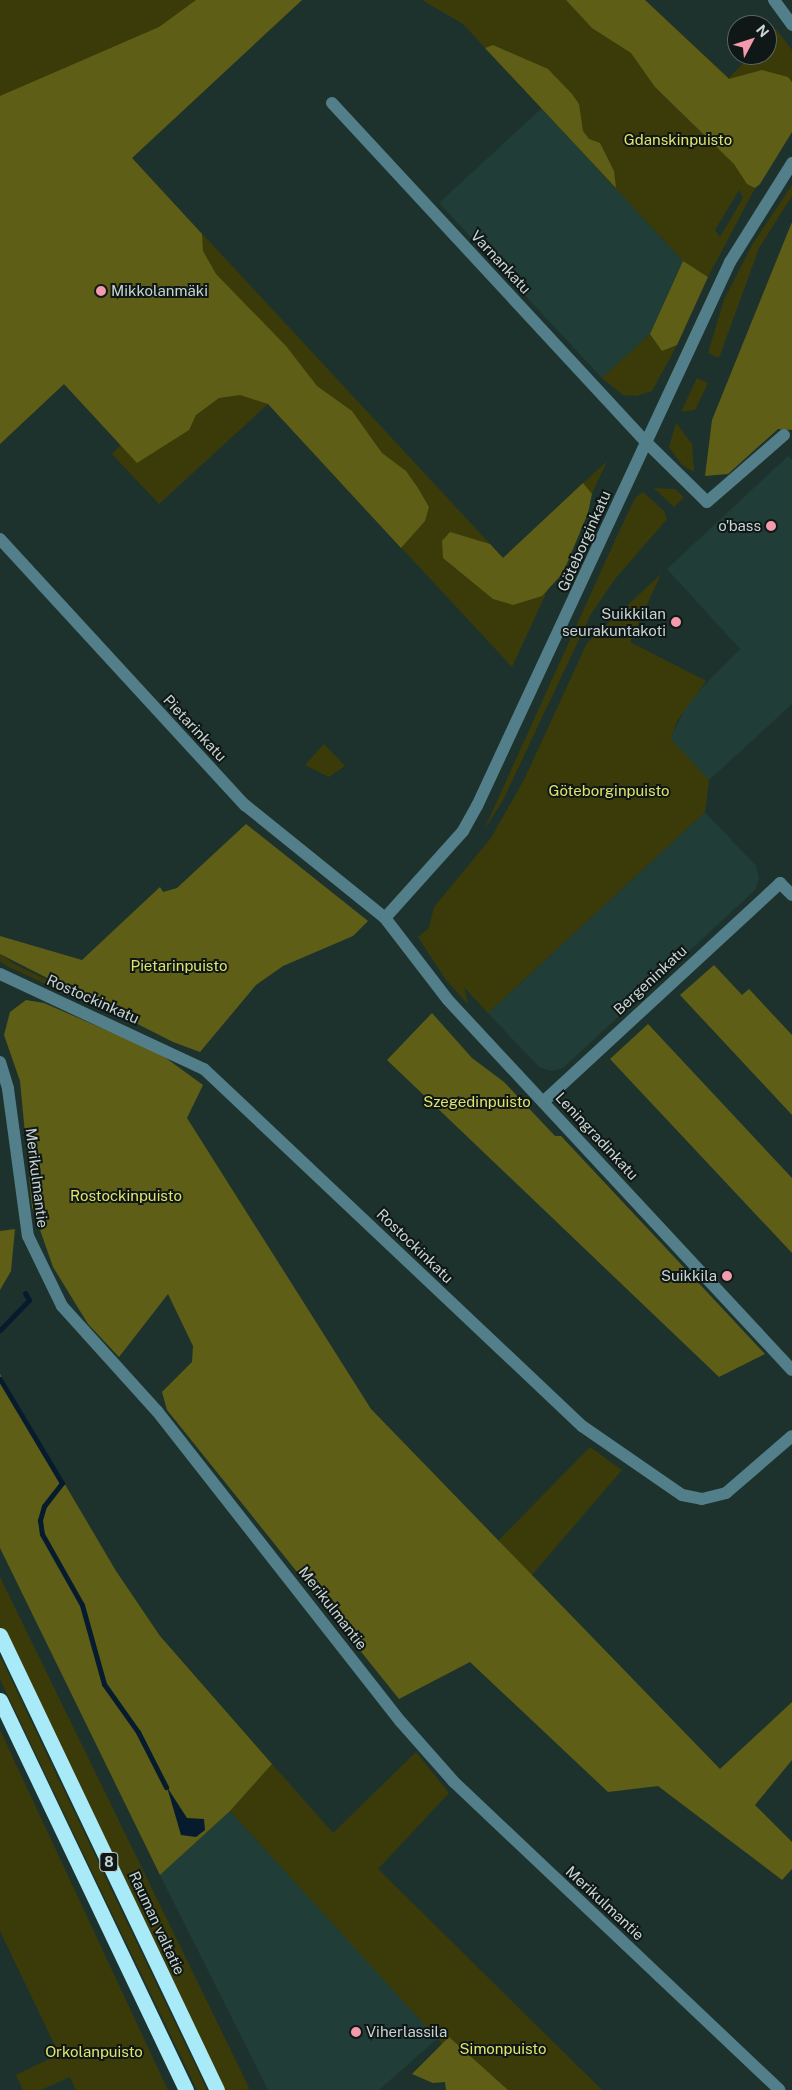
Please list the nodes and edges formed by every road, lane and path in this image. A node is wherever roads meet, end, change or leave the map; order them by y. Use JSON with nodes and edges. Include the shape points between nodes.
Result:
{"nodes":[{"id":1,"x":774,"y":0,"type":"edge"},
{"id":2,"x":792,"y":24,"type":"edge"},
{"id":3,"x":332,"y":104,"type":"dead end"},
{"id":4,"x":792,"y":163,"type":"edge"},
{"id":5,"x":784,"y":435,"type":"dead end"},
{"id":6,"x":646,"y":443,"type":"junction"},
{"id":7,"x":0,"y":540,"type":"edge"},
{"id":8,"x":792,"y":895,"type":"edge"},
{"id":9,"x":386,"y":918,"type":"junction"},
{"id":10,"x":0,"y":974,"type":"edge"},
{"id":11,"x":0,"y":1062,"type":"edge"},
{"id":12,"x":543,"y":1102,"type":"junction"},
{"id":13,"x":792,"y":1370,"type":"edge"},
{"id":14,"x":792,"y":1436,"type":"edge"},
{"id":15,"x":0,"y":1635,"type":"edge"},
{"id":16,"x":0,"y":1700,"type":"edge"},
{"id":17,"x":186,"y":2090,"type":"edge"},
{"id":18,"x":217,"y":2090,"type":"edge"},
{"id":19,"x":780,"y":2090,"type":"edge"}],
"edges":[{"from":1,"to":2,"type":"street"},
{"from":3,"to":6,"type":"street","name":"Varnankatu"},
{"from":4,"to":6,"type":"street","name":"Göteborginkatu","via":[[730,262]]},
{"from":5,"to":6,"type":"street","name":"Varnankatu","via":[[708,502]]},
{"from":6,"to":9,"type":"street","name":"Göteborginkatu","via":[[521,719],[477,806],[463,830]]},
{"from":7,"to":9,"type":"street","name":"Pietarinkatu","via":[[245,805]]},
{"from":8,"to":12,"type":"street","name":"Bergeninkatu","via":[[780,883]]},
{"from":9,"to":12,"type":"street","name":"Leningradinkatu","via":[[448,1000]]},
{"from":10,"to":14,"type":"street","name":"Rostockinkatu","via":[[204,1069],[582,1426],[682,1495],[702,1500],[726,1493]]},
{"from":11,"to":19,"type":"street","name":"Merikulmantie","via":[[8,1089],[28,1236],[45,1278],[72,1319],[157,1411],[401,1722],[454,1782]]},
{"from":12,"to":13,"type":"street","name":"Leningradinkatu"},
{"from":15,"to":18,"type":"highway","name":"Rauman valtatie","number":"8"},
{"from":16,"to":17,"type":"highway","number":"8"}]}
